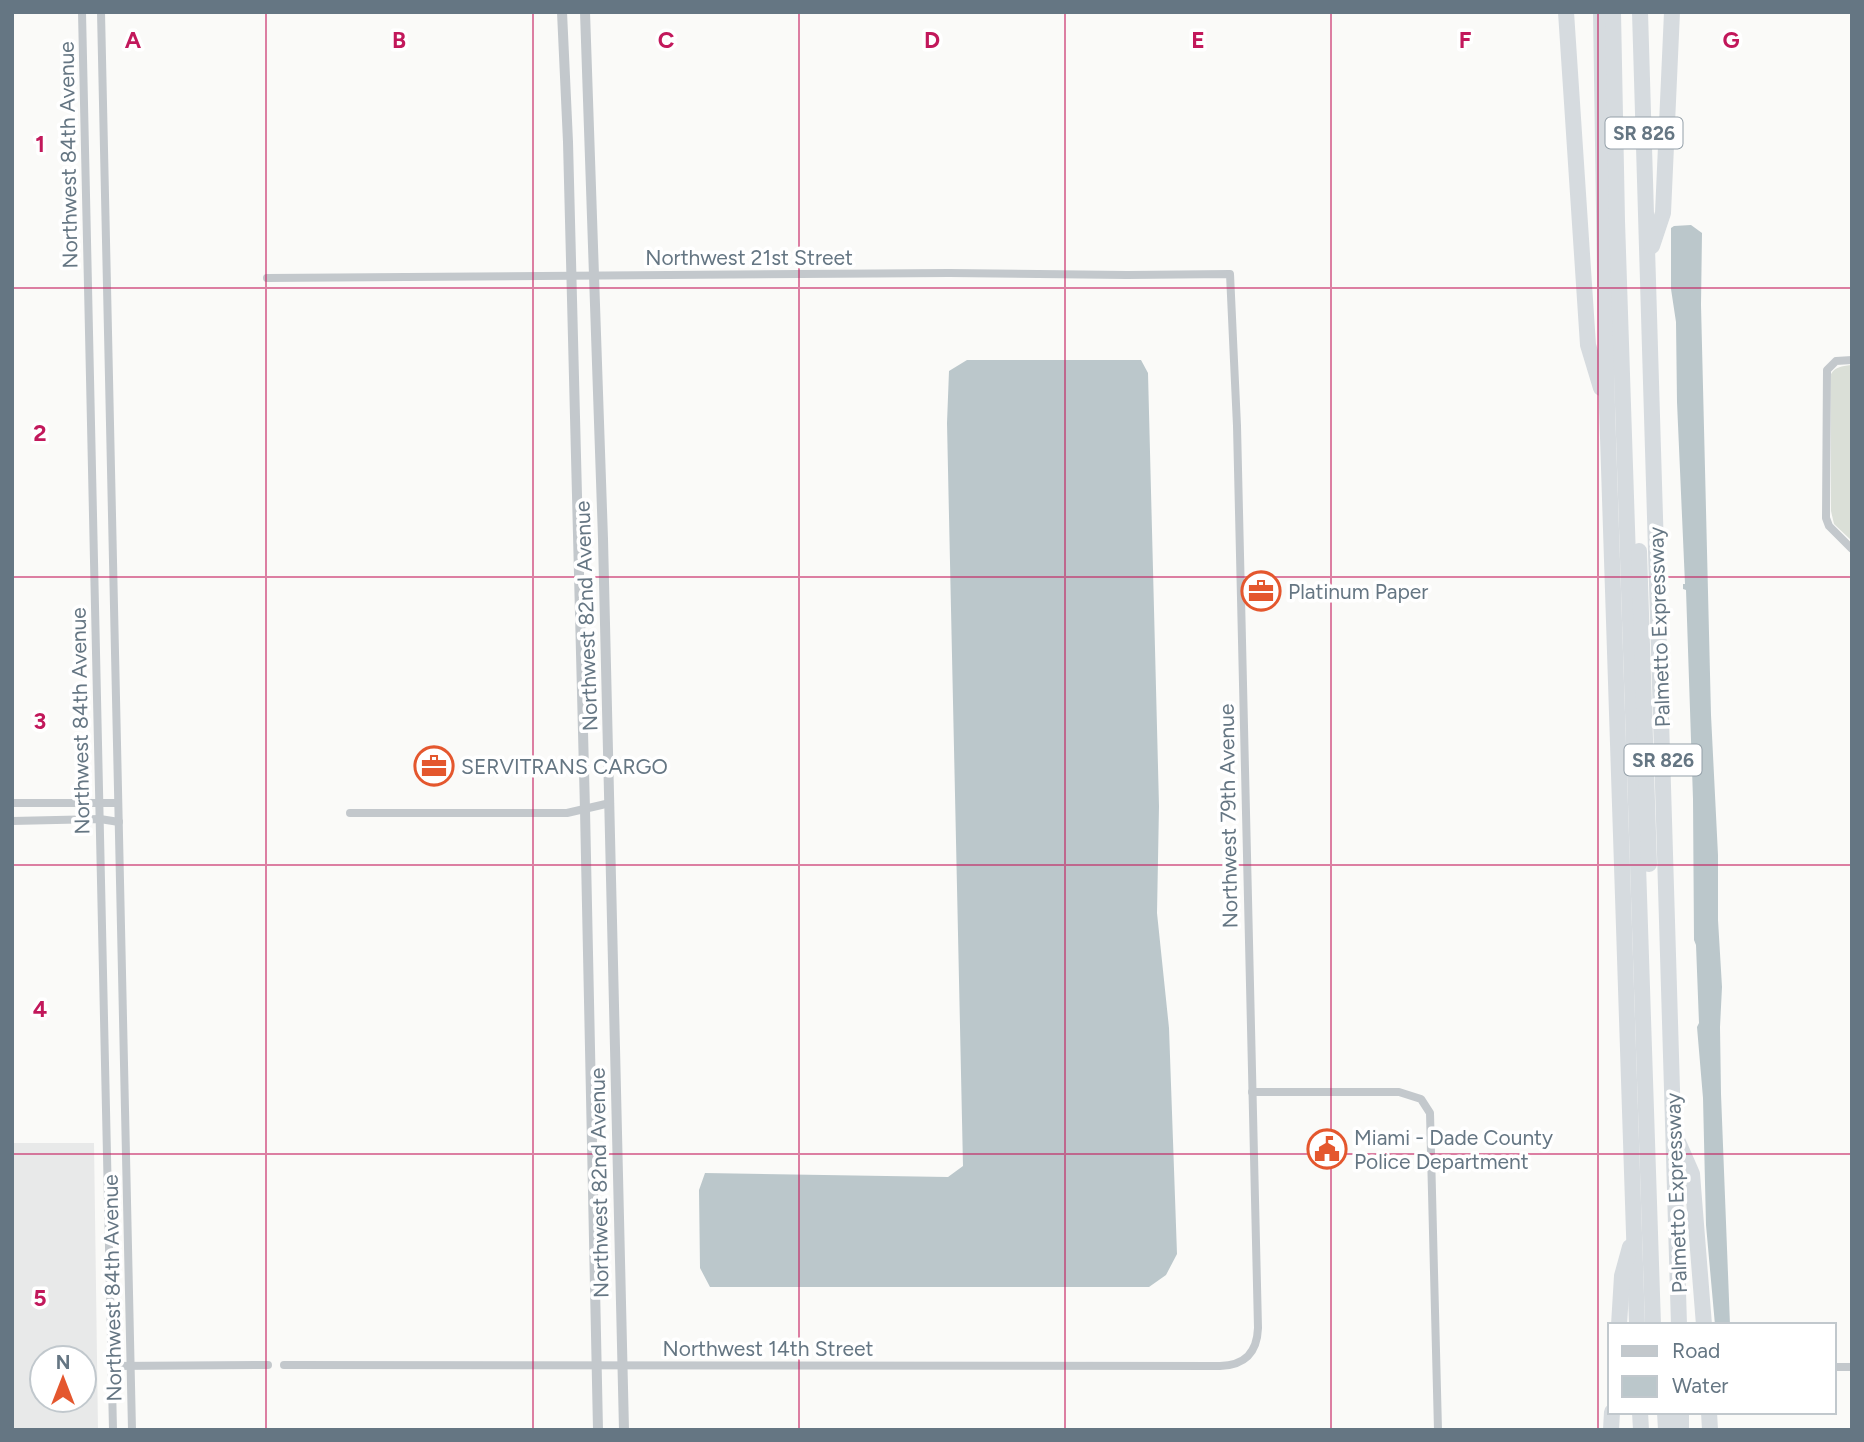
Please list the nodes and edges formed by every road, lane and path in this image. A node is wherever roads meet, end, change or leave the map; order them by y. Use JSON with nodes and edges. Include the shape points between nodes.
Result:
{"nodes":[{"id":1,"x":82,"y":12,"type":"edge"},
{"id":2,"x":101,"y":12,"type":"edge"},
{"id":3,"x":562,"y":12,"type":"edge"},
{"id":4,"x":585,"y":12,"type":"edge"},
{"id":5,"x":1566,"y":12,"type":"edge"},
{"id":6,"x":1601,"y":12,"type":"edge"},
{"id":7,"x":1613,"y":12,"type":"edge"},
{"id":8,"x":1623,"y":12,"type":"edge"},
{"id":9,"x":1640,"y":12,"type":"edge"},
{"id":10,"x":1672,"y":12,"type":"edge"},
{"id":11,"x":1648,"y":254,"type":"junction"},
{"id":12,"x":1230,"y":274,"type":"joint"},
{"id":13,"x":570,"y":275,"type":"junction"},
{"id":14,"x":595,"y":275,"type":"junction"},
{"id":15,"x":267,"y":278,"type":"dead end"},
{"id":16,"x":1852,"y":360,"type":"edge"},
{"id":17,"x":1607,"y":407,"type":"junction"},
{"id":18,"x":1852,"y":549,"type":"edge"},
{"id":19,"x":12,"y":803,"type":"edge"},
{"id":20,"x":100,"y":803,"type":"junction"},
{"id":21,"x":118,"y":803,"type":"junction"},
{"id":22,"x":610,"y":803,"type":"junction"},
{"id":23,"x":585,"y":810,"type":"junction"},
{"id":24,"x":350,"y":813,"type":"dead end"},
{"id":25,"x":100,"y":819,"type":"junction"},
{"id":26,"x":12,"y":821,"type":"edge"},
{"id":27,"x":119,"y":822,"type":"junction"},
{"id":28,"x":1252,"y":1092,"type":"junction"},
{"id":29,"x":1674,"y":1133,"type":"junction"},
{"id":30,"x":1634,"y":1231,"type":"junction"},
{"id":31,"x":109,"y":1241,"type":"junction"},
{"id":32,"x":128,"y":1241,"type":"junction"},
{"id":33,"x":1619,"y":1323,"type":"edge"},
{"id":34,"x":1637,"y":1323,"type":"edge"},
{"id":35,"x":1653,"y":1323,"type":"edge"},
{"id":36,"x":1663,"y":1323,"type":"edge"},
{"id":37,"x":1679,"y":1323,"type":"edge"},
{"id":38,"x":1704,"y":1323,"type":"edge"},
{"id":39,"x":1250,"y":1356,"type":"joint"},
{"id":40,"x":268,"y":1365,"type":"dead end"},
{"id":41,"x":284,"y":1365,"type":"dead end"},
{"id":42,"x":622,"y":1365,"type":"junction"},
{"id":43,"x":112,"y":1366,"type":"junction"},
{"id":44,"x":131,"y":1366,"type":"junction"},
{"id":45,"x":597,"y":1366,"type":"junction"},
{"id":46,"x":113,"y":1430,"type":"edge"},
{"id":47,"x":132,"y":1430,"type":"edge"},
{"id":48,"x":598,"y":1430,"type":"edge"},
{"id":49,"x":624,"y":1430,"type":"edge"},
{"id":50,"x":1438,"y":1430,"type":"edge"}],
"edges":[{"from":1,"to":20,"type":"street","name":"Northwest 84th Avenue"},
{"from":2,"to":21,"type":"street","name":"Northwest 84th Avenue"},
{"from":3,"to":13,"type":"street","name":"Northwest 82nd Avenue"},
{"from":4,"to":14,"type":"street","name":"Northwest 82nd Avenue"},
{"from":5,"to":17,"type":"highway","via":[[1588,345]]},
{"from":6,"to":17,"type":"highway","name":"Palmetto Expressway","number":"SR 826"},
{"from":7,"to":35,"type":"highway"},
{"from":8,"to":36,"type":"highway"},
{"from":9,"to":11,"type":"highway","name":"Palmetto Expressway","number":"SR 826"},
{"from":10,"to":11,"type":"highway","via":[[1663,213]]},
{"from":11,"to":29,"type":"highway","name":"Palmetto Expressway","number":"SR 826"},
{"from":12,"to":14,"type":"street","name":"Northwest 21st Street"},
{"from":12,"to":28,"type":"street","name":"Northwest 79th Avenue"},
{"from":13,"to":14,"type":"street","name":"Northwest 21st Street"},
{"from":13,"to":15,"type":"street","name":"Northwest 21st Street"},
{"from":13,"to":23,"type":"street","name":"Northwest 82nd Avenue"},
{"from":14,"to":22,"type":"street","name":"Northwest 82nd Avenue"},
{"from":16,"to":18,"type":"street","via":[[1836,361],[1827,370],[1826,518]]},
{"from":17,"to":30,"type":"highway","name":"Palmetto Expressway","number":"SR 826"},
{"from":19,"to":20,"type":"street"},
{"from":20,"to":21,"type":"street"},
{"from":20,"to":25,"type":"street","name":"Northwest 84th Avenue"},
{"from":21,"to":27,"type":"street","name":"Northwest 84th Avenue"},
{"from":22,"to":23,"type":"street"},
{"from":22,"to":42,"type":"street","name":"Northwest 82nd Avenue"},
{"from":23,"to":24,"type":"street"},
{"from":23,"to":45,"type":"street","name":"Northwest 82nd Avenue"},
{"from":25,"to":26,"type":"street"},
{"from":25,"to":27,"type":"street"},
{"from":25,"to":31,"type":"street","name":"Northwest 84th Avenue"},
{"from":27,"to":32,"type":"street","name":"Northwest 84th Avenue"},
{"from":28,"to":39,"type":"street","name":"Northwest 79th Avenue","via":[[1258,1328]]},
{"from":28,"to":50,"type":"street","via":[[1399,1092],[1421,1099],[1430,1113]]},
{"from":29,"to":37,"type":"highway","name":"Palmetto Expressway","number":"SR 826"},
{"from":29,"to":38,"type":"highway","via":[[1692,1174]]},
{"from":30,"to":33,"type":"highway","via":[[1622,1276]]},
{"from":30,"to":34,"type":"highway","name":"Palmetto Expressway","number":"SR 826"},
{"from":31,"to":32,"type":"street"},
{"from":31,"to":43,"type":"street","name":"Northwest 84th Avenue"},
{"from":32,"to":44,"type":"street","name":"Northwest 84th Avenue"},
{"from":39,"to":42,"type":"street","name":"Northwest 14th Street","via":[[1223,1366]]},
{"from":40,"to":44,"type":"street"},
{"from":41,"to":45,"type":"street","name":"Northwest 14th Street"},
{"from":42,"to":45,"type":"street","name":"Northwest 14th Street"},
{"from":42,"to":49,"type":"street","name":"Northwest 82nd Avenue"},
{"from":43,"to":44,"type":"street"},
{"from":43,"to":46,"type":"street","name":"Northwest 84th Avenue"},
{"from":44,"to":47,"type":"street","name":"Northwest 84th Avenue"},
{"from":45,"to":48,"type":"street","name":"Northwest 82nd Avenue"}]}
